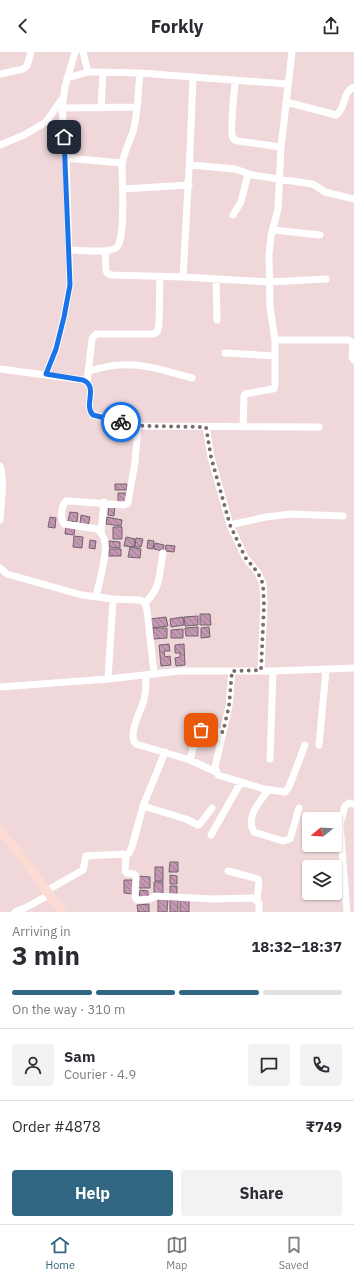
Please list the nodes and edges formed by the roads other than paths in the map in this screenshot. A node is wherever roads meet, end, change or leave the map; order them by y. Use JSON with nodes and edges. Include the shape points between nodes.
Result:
{"nodes":[{"id":1,"x":30,"y":52,"type":"edge"},
{"id":2,"x":75,"y":52,"type":"edge"},
{"id":3,"x":83,"y":52,"type":"edge"},
{"id":4,"x":292,"y":52,"type":"edge"},
{"id":5,"x":88,"y":72,"type":"junction"},
{"id":6,"x":103,"y":72,"type":"junction"},
{"id":7,"x":140,"y":73,"type":"junction"},
{"id":8,"x":0,"y":74,"type":"edge"},
{"id":9,"x":193,"y":77,"type":"junction"},
{"id":10,"x":67,"y":78,"type":"junction"},
{"id":11,"x":235,"y":80,"type":"junction"},
{"id":12,"x":287,"y":84,"type":"junction"},
{"id":13,"x":354,"y":87,"type":"edge"},
{"id":14,"x":62,"y":99,"type":"junction"},
{"id":15,"x":286,"y":102,"type":"junction"},
{"id":16,"x":137,"y":107,"type":"junction"},
{"id":17,"x":62,"y":108,"type":"junction"},
{"id":18,"x":101,"y":108,"type":"junction"},
{"id":19,"x":0,"y":145,"type":"edge"},
{"id":20,"x":281,"y":147,"type":"junction"},
{"id":21,"x":66,"y":158,"type":"junction"},
{"id":22,"x":122,"y":163,"type":"junction"},
{"id":23,"x":190,"y":165,"type":"junction"},
{"id":24,"x":248,"y":174,"type":"junction"},
{"id":25,"x":279,"y":179,"type":"junction"},
{"id":26,"x":189,"y":185,"type":"junction"},
{"id":27,"x":123,"y":190,"type":"junction"},
{"id":28,"x":354,"y":199,"type":"edge"},
{"id":29,"x":232,"y":215,"type":"dead end"},
{"id":30,"x":273,"y":230,"type":"junction"},
{"id":31,"x":320,"y":235,"type":"dead end"},
{"id":32,"x":70,"y":250,"type":"junction"},
{"id":33,"x":105,"y":251,"type":"junction"},
{"id":34,"x":160,"y":276,"type":"junction"},
{"id":35,"x":183,"y":277,"type":"junction"},
{"id":36,"x":216,"y":279,"type":"junction"},
{"id":37,"x":326,"y":279,"type":"dead end"},
{"id":38,"x":269,"y":282,"type":"junction"},
{"id":39,"x":217,"y":320,"type":"dead end"},
{"id":40,"x":275,"y":340,"type":"junction"},
{"id":41,"x":225,"y":353,"type":"dead end"},
{"id":42,"x":275,"y":356,"type":"junction"},
{"id":43,"x":354,"y":360,"type":"edge"},
{"id":44,"x":0,"y":369,"type":"edge"},
{"id":45,"x":88,"y":371,"type":"junction"},
{"id":46,"x":46,"y":374,"type":"junction"},
{"id":47,"x":192,"y":378,"type":"dead end"},
{"id":48,"x":87,"y":382,"type":"junction"},
{"id":49,"x":138,"y":426,"type":"junction"},
{"id":50,"x":206,"y":427,"type":"junction"},
{"id":51,"x":243,"y":427,"type":"junction"},
{"id":52,"x":319,"y":427,"type":"dead end"},
{"id":53,"x":0,"y":466,"type":"edge"},
{"id":54,"x":104,"y":502,"type":"junction"},
{"id":55,"x":343,"y":516,"type":"dead end"},
{"id":56,"x":0,"y":520,"type":"edge"},
{"id":57,"x":230,"y":525,"type":"junction"},
{"id":58,"x":101,"y":532,"type":"junction"},
{"id":59,"x":163,"y":553,"type":"dead end"},
{"id":60,"x":0,"y":568,"type":"edge"},
{"id":61,"x":96,"y":597,"type":"junction"},
{"id":62,"x":113,"y":599,"type":"junction"},
{"id":63,"x":145,"y":603,"type":"junction"},
{"id":64,"x":354,"y":668,"type":"edge"},
{"id":65,"x":261,"y":670,"type":"junction"},
{"id":66,"x":326,"y":670,"type":"junction"},
{"id":67,"x":232,"y":671,"type":"junction"},
{"id":68,"x":273,"y":671,"type":"junction"},
{"id":69,"x":154,"y":673,"type":"junction"},
{"id":70,"x":146,"y":675,"type":"junction"},
{"id":71,"x":108,"y":679,"type":"junction"},
{"id":72,"x":0,"y":687,"type":"edge"},
{"id":73,"x":223,"y":732,"type":"junction"},
{"id":74,"x":304,"y":744,"type":"dead end"},
{"id":75,"x":319,"y":745,"type":"dead end"},
{"id":76,"x":164,"y":752,"type":"junction"},
{"id":77,"x":270,"y":759,"type":"dead end"},
{"id":78,"x":190,"y":760,"type":"junction"},
{"id":79,"x":216,"y":772,"type":"junction"},
{"id":80,"x":241,"y":782,"type":"junction"},
{"id":81,"x":268,"y":790,"type":"junction"},
{"id":82,"x":354,"y":804,"type":"edge"},
{"id":83,"x":143,"y":806,"type":"junction"},
{"id":84,"x":212,"y":808,"type":"dead end"},
{"id":85,"x":299,"y":808,"type":"dead end"},
{"id":86,"x":0,"y":831,"type":"edge"},
{"id":87,"x":211,"y":835,"type":"dead end"},
{"id":88,"x":125,"y":856,"type":"junction"},
{"id":89,"x":228,"y":871,"type":"dead end"},
{"id":90,"x":48,"y":893,"type":"junction"},
{"id":91,"x":257,"y":902,"type":"junction"},
{"id":92,"x":15,"y":912,"type":"edge"},
{"id":93,"x":62,"y":912,"type":"edge"},
{"id":94,"x":259,"y":912,"type":"edge"},
{"id":95,"x":347,"y":912,"type":"edge"}],
"edges":[{"from":1,"to":8,"type":"street","via":[[27,66],[23,69]]},
{"from":2,"to":10,"type":"street"},
{"from":3,"to":5,"type":"street"},
{"from":4,"to":12,"type":"street"},
{"from":5,"to":6,"type":"street"},
{"from":5,"to":10,"type":"street"},
{"from":6,"to":7,"type":"street"},
{"from":6,"to":18,"type":"street"},
{"from":7,"to":9,"type":"street"},
{"from":7,"to":16,"type":"street"},
{"from":9,"to":11,"type":"street"},
{"from":9,"to":23,"type":"street"},
{"from":10,"to":14,"type":"street"},
{"from":11,"to":12,"type":"street"},
{"from":11,"to":20,"type":"street","via":[[233,138],[238,141]]},
{"from":12,"to":15,"type":"street"},
{"from":13,"to":15,"type":"street","via":[[348,91],[336,115]]},
{"from":14,"to":17,"type":"street"},
{"from":14,"to":19,"type":"street","via":[[46,122]]},
{"from":15,"to":20,"type":"street"},
{"from":16,"to":18,"type":"street"},
{"from":16,"to":22,"type":"street","via":[[133,130]]},
{"from":17,"to":18,"type":"street"},
{"from":17,"to":21,"type":"street"},
{"from":20,"to":25,"type":"street"},
{"from":21,"to":22,"type":"street"},
{"from":21,"to":32,"type":"street"},
{"from":22,"to":27,"type":"street"},
{"from":23,"to":24,"type":"street","via":[[224,167]]},
{"from":23,"to":26,"type":"street"},
{"from":24,"to":25,"type":"street"},
{"from":24,"to":29,"type":"street","via":[[242,202]]},
{"from":25,"to":28,"type":"street","via":[[312,184],[325,192]]},
{"from":25,"to":30,"type":"street","via":[[278,209]]},
{"from":26,"to":27,"type":"street"},
{"from":26,"to":35,"type":"street"},
{"from":27,"to":33,"type":"street","via":[[120,241],[113,250]]},
{"from":30,"to":31,"type":"street"},
{"from":30,"to":38,"type":"street"},
{"from":32,"to":33,"type":"street"},
{"from":32,"to":46,"type":"street","via":[[69,296],[56,349]]},
{"from":33,"to":34,"type":"street","via":[[106,270],[109,275]]},
{"from":34,"to":35,"type":"street"},
{"from":34,"to":45,"type":"street","via":[[157,332],[96,334],[92,339]]},
{"from":35,"to":36,"type":"street"},
{"from":36,"to":38,"type":"street"},
{"from":36,"to":39,"type":"street"},
{"from":37,"to":38,"type":"street"},
{"from":38,"to":40,"type":"street"},
{"from":40,"to":42,"type":"street"},
{"from":40,"to":43,"type":"street","via":[[348,340],[353,343]]},
{"from":41,"to":42,"type":"street"},
{"from":42,"to":51,"type":"street","via":[[275,387],[272,390],[245,394]]},
{"from":44,"to":46,"type":"street"},
{"from":45,"to":47,"type":"street","via":[[130,365],[160,369]]},
{"from":45,"to":48,"type":"street"},
{"from":46,"to":48,"type":"street"},
{"from":48,"to":49,"type":"street","via":[[91,389],[89,408],[93,415]]},
{"from":49,"to":50,"type":"street"},
{"from":49,"to":54,"type":"street","via":[[129,501],[124,505]]},
{"from":50,"to":51,"type":"street"},
{"from":50,"to":57,"type":"street","via":[[211,457]]},
{"from":51,"to":52,"type":"street"},
{"from":53,"to":56,"type":"street"},
{"from":54,"to":58,"type":"street"},
{"from":54,"to":58,"type":"street","via":[[66,501],[63,504],[64,524],[97,529]]},
{"from":55,"to":57,"type":"street","via":[[291,514]]},
{"from":57,"to":65,"type":"street","via":[[245,557],[263,584]]},
{"from":58,"to":61,"type":"street","via":[[105,551]]},
{"from":59,"to":63,"type":"street","via":[[157,587]]},
{"from":60,"to":61,"type":"street","via":[[7,574],[75,594]]},
{"from":61,"to":62,"type":"street"},
{"from":62,"to":63,"type":"street","via":[[140,600]]},
{"from":62,"to":71,"type":"street"},
{"from":63,"to":69,"type":"street"},
{"from":64,"to":66,"type":"street"},
{"from":65,"to":67,"type":"street"},
{"from":65,"to":68,"type":"street"},
{"from":66,"to":68,"type":"street"},
{"from":66,"to":75,"type":"street"},
{"from":67,"to":69,"type":"street"},
{"from":67,"to":73,"type":"street","via":[[229,706]]},
{"from":68,"to":77,"type":"street"},
{"from":69,"to":70,"type":"street"},
{"from":70,"to":71,"type":"street"},
{"from":70,"to":76,"type":"street","via":[[145,692],[133,739],[136,744]]},
{"from":71,"to":72,"type":"street"},
{"from":73,"to":78,"type":"street","via":[[204,730],[197,733]]},
{"from":73,"to":79,"type":"street"},
{"from":74,"to":81,"type":"street","via":[[288,790],[283,793]]},
{"from":76,"to":78,"type":"street"},
{"from":76,"to":83,"type":"street"},
{"from":78,"to":79,"type":"street"},
{"from":79,"to":80,"type":"street"},
{"from":80,"to":81,"type":"street"},
{"from":80,"to":87,"type":"street"},
{"from":81,"to":85,"type":"street","via":[[254,810],[251,823],[254,832],[283,840],[290,839]]},
{"from":82,"to":95,"type":"street","via":[[349,803],[345,806],[340,824]]},
{"from":83,"to":84,"type":"street","via":[[198,825]]},
{"from":83,"to":88,"type":"street","via":[[132,847]]},
{"from":86,"to":90,"type":"main road"},
{"from":88,"to":90,"type":"street","via":[[86,856],[83,870]]},
{"from":88,"to":91,"type":"street","via":[[125,871],[136,876],[137,900],[155,896],[253,898]]},
{"from":89,"to":91,"type":"street","via":[[258,879]]},
{"from":90,"to":92,"type":"street"},
{"from":90,"to":93,"type":"main road"},
{"from":91,"to":94,"type":"street"}]}
